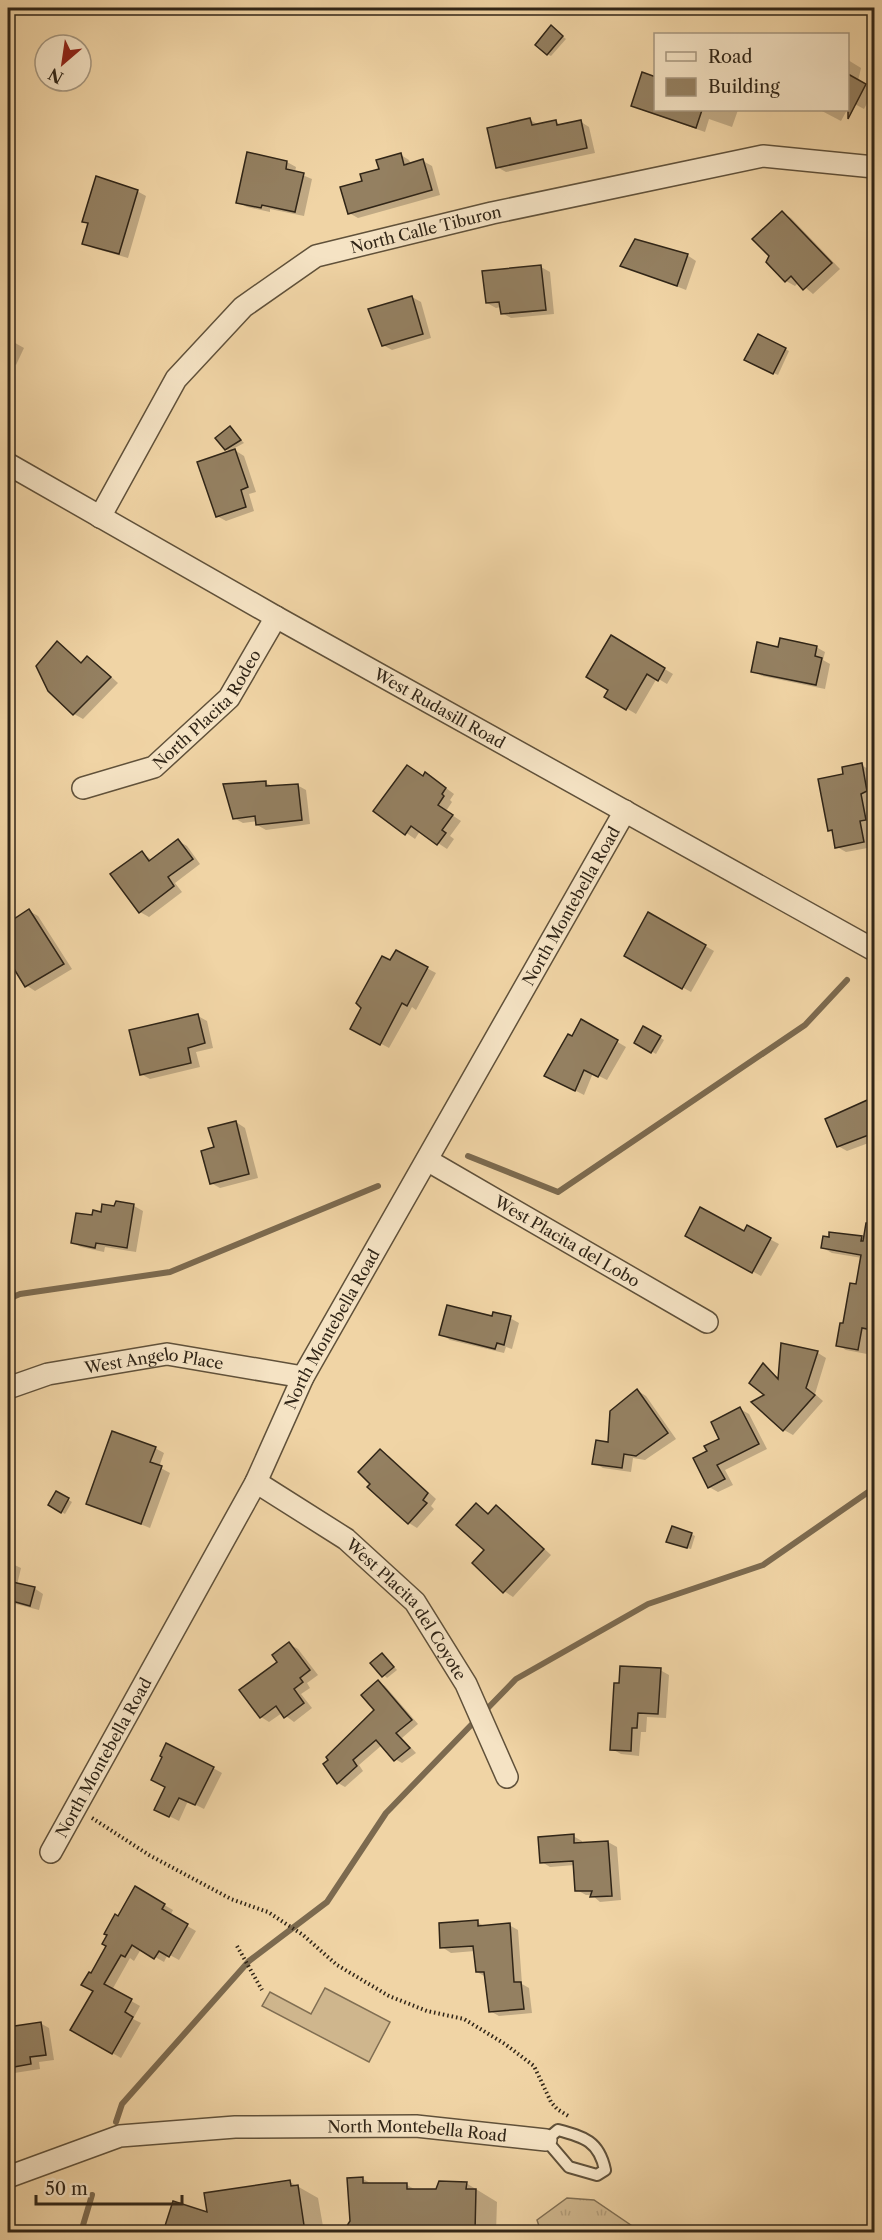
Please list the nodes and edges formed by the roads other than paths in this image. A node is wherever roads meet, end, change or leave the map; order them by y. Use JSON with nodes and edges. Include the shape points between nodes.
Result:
{"nodes":[{"id":1,"x":874,"y":167,"type":"edge"},
{"id":2,"x":8,"y":464,"type":"edge"},
{"id":3,"x":100,"y":517,"type":"junction"},
{"id":4,"x":276,"y":616,"type":"junction"},
{"id":5,"x":83,"y":788,"type":"dead end"},
{"id":6,"x":625,"y":811,"type":"junction"},
{"id":7,"x":874,"y":950,"type":"edge"},
{"id":8,"x":427,"y":1160,"type":"junction"},
{"id":9,"x":707,"y":1323,"type":"dead end"},
{"id":10,"x":303,"y":1377,"type":"junction"},
{"id":11,"x":8,"y":1388,"type":"edge"},
{"id":12,"x":256,"y":1482,"type":"junction"},
{"id":13,"x":507,"y":1777,"type":"dead end"},
{"id":14,"x":51,"y":1852,"type":"dead end"},
{"id":15,"x":546,"y":2140,"type":"junction"},
{"id":16,"x":8,"y":2177,"type":"edge"}],
"edges":[{"from":1,"to":3,"type":"street","name":"North Calle Tiburon","via":[[764,156],[492,213],[316,256],[243,307],[176,379]]},
{"from":2,"to":3,"type":"street","name":"West Rudasill Road"},
{"from":3,"to":4,"type":"street","name":"West Rudasill Road"},
{"from":4,"to":5,"type":"street","name":"North Placita Rodeo","via":[[229,698],[154,767]]},
{"from":4,"to":6,"type":"street","name":"West Rudasill Road"},
{"from":6,"to":7,"type":"street","name":"West Rudasill Road"},
{"from":6,"to":8,"type":"street","name":"North Montebella Road"},
{"from":8,"to":9,"type":"street","name":"West Placita del Lobo"},
{"from":8,"to":10,"type":"street","name":"North Montebella Road"},
{"from":10,"to":11,"type":"street","name":"West Angelo Place","via":[[167,1354],[48,1374]]},
{"from":10,"to":12,"type":"street","name":"North Montebella Road"},
{"from":12,"to":13,"type":"street","name":"West Placita del Coyote","via":[[346,1539],[415,1602],[466,1684]]},
{"from":12,"to":14,"type":"street","name":"North Montebella Road"},
{"from":15,"to":15,"type":"lane","via":[[569,2168],[597,2175],[605,2170],[602,2154],[582,2136],[558,2130]]},
{"from":15,"to":16,"type":"street","name":"North Montebella Road","via":[[416,2126],[235,2127],[120,2136]]}]}
